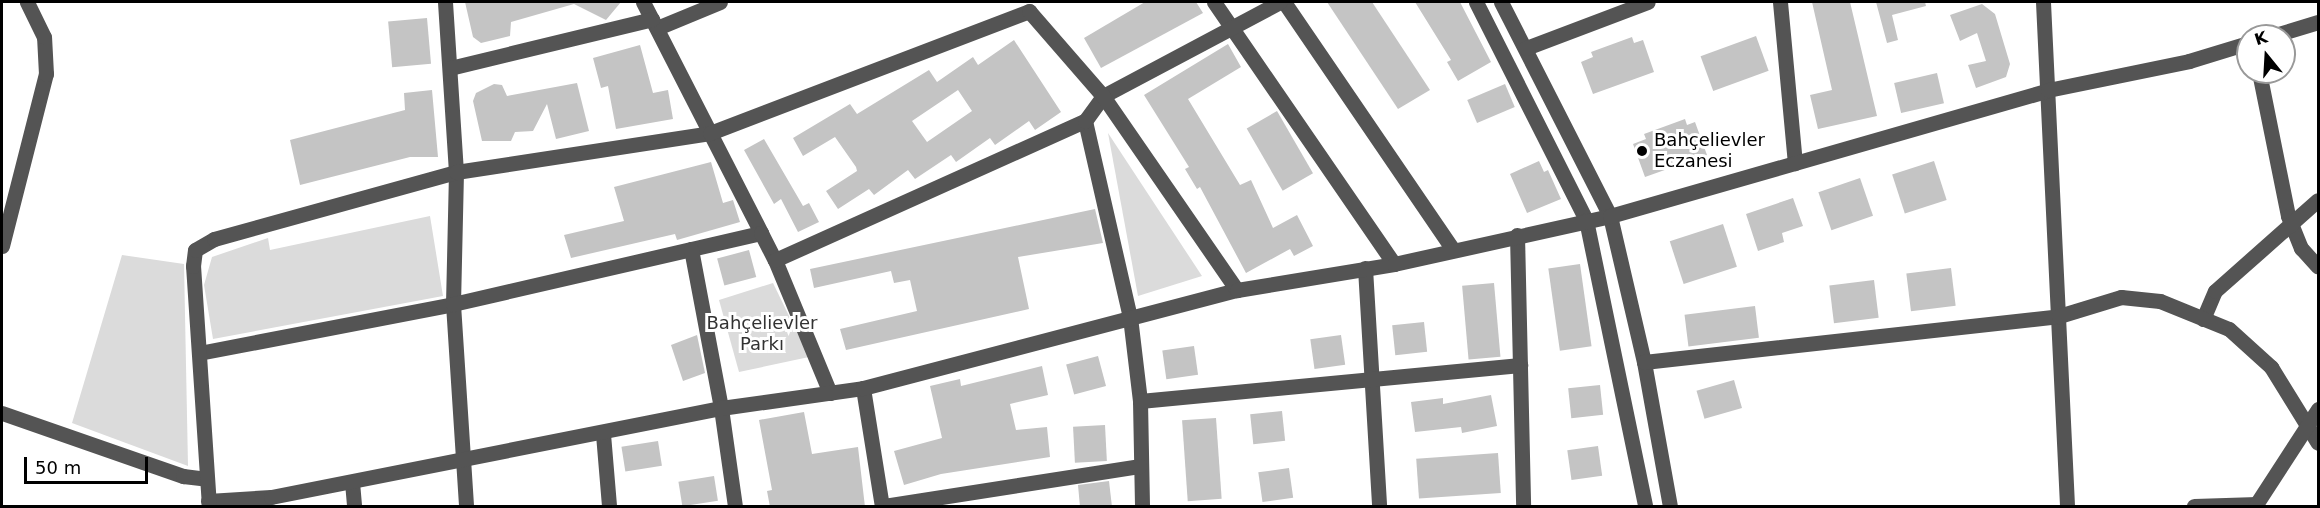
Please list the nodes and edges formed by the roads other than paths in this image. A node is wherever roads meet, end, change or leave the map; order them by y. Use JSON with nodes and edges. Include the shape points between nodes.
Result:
{"nodes":[{"id":1,"x":27,"y":2,"type":"edge"},
{"id":2,"x":445,"y":2,"type":"edge"},
{"id":3,"x":643,"y":2,"type":"edge"},
{"id":4,"x":720,"y":2,"type":"edge"},
{"id":5,"x":1214,"y":2,"type":"edge"},
{"id":6,"x":1282,"y":2,"type":"edge"},
{"id":7,"x":1476,"y":2,"type":"edge"},
{"id":8,"x":1501,"y":2,"type":"edge"},
{"id":9,"x":1648,"y":2,"type":"edge"},
{"id":10,"x":1780,"y":2,"type":"edge"},
{"id":11,"x":2043,"y":2,"type":"edge"},
{"id":12,"x":1025,"y":6,"type":"edge"},
{"id":13,"x":2319,"y":22,"type":"edge"},
{"id":14,"x":654,"y":24,"type":"junction"},
{"id":15,"x":1230,"y":27,"type":"junction"},
{"id":16,"x":2296,"y":29,"type":"edge"},
{"id":17,"x":2236,"y":47,"type":"edge"},
{"id":18,"x":1526,"y":48,"type":"junction"},
{"id":19,"x":450,"y":68,"type":"junction"},
{"id":20,"x":2262,"y":84,"type":"edge"},
{"id":21,"x":2048,"y":90,"type":"junction"},
{"id":22,"x":1102,"y":96,"type":"junction"},
{"id":23,"x":1085,"y":121,"type":"junction"},
{"id":24,"x":710,"y":133,"type":"junction"},
{"id":25,"x":1795,"y":163,"type":"junction"},
{"id":26,"x":456,"y":172,"type":"junction"},
{"id":27,"x":2319,"y":200,"type":"edge"},
{"id":28,"x":1610,"y":216,"type":"junction"},
{"id":29,"x":1586,"y":220,"type":"junction"},
{"id":30,"x":2291,"y":222,"type":"junction"},
{"id":31,"x":761,"y":233,"type":"junction"},
{"id":32,"x":1517,"y":236,"type":"junction"},
{"id":33,"x":2,"y":246,"type":"edge"},
{"id":34,"x":691,"y":249,"type":"junction"},
{"id":35,"x":1453,"y":250,"type":"junction"},
{"id":36,"x":775,"y":260,"type":"junction"},
{"id":37,"x":1394,"y":264,"type":"junction"},
{"id":38,"x":2319,"y":267,"type":"edge"},
{"id":39,"x":1365,"y":268,"type":"junction"},
{"id":40,"x":1237,"y":290,"type":"junction"},
{"id":41,"x":453,"y":304,"type":"junction"},
{"id":42,"x":2059,"y":316,"type":"junction"},
{"id":43,"x":1130,"y":317,"type":"junction"},
{"id":44,"x":2203,"y":319,"type":"junction"},
{"id":45,"x":199,"y":354,"type":"junction"},
{"id":46,"x":1644,"y":362,"type":"junction"},
{"id":47,"x":1520,"y":365,"type":"junction"},
{"id":48,"x":1374,"y":377,"type":"junction"},
{"id":49,"x":863,"y":388,"type":"junction"},
{"id":50,"x":830,"y":393,"type":"junction"},
{"id":51,"x":1140,"y":401,"type":"junction"},
{"id":52,"x":722,"y":408,"type":"junction"},
{"id":53,"x":2319,"y":409,"type":"edge"},
{"id":54,"x":2,"y":413,"type":"edge"},
{"id":55,"x":2309,"y":426,"type":"junction"},
{"id":56,"x":603,"y":434,"type":"junction"},
{"id":57,"x":2319,"y":443,"type":"edge"},
{"id":58,"x":463,"y":461,"type":"junction"},
{"id":59,"x":1139,"y":466,"type":"junction"},
{"id":60,"x":207,"y":479,"type":"junction"},
{"id":61,"x":352,"y":482,"type":"junction"},
{"id":62,"x":209,"y":504,"type":"edge"},
{"id":63,"x":1376,"y":506,"type":"edge"},
{"id":64,"x":2256,"y":506,"type":"edge"},
{"id":65,"x":354,"y":507,"type":"edge"},
{"id":66,"x":466,"y":507,"type":"edge"},
{"id":67,"x":609,"y":507,"type":"edge"},
{"id":68,"x":735,"y":507,"type":"edge"},
{"id":69,"x":883,"y":507,"type":"edge"},
{"id":70,"x":1142,"y":507,"type":"edge"},
{"id":71,"x":1523,"y":507,"type":"edge"},
{"id":72,"x":1645,"y":507,"type":"edge"},
{"id":73,"x":1670,"y":507,"type":"edge"},
{"id":74,"x":2067,"y":507,"type":"edge"},
{"id":75,"x":2194,"y":507,"type":"edge"}],
"edges":[{"from":1,"to":33,"type":"street","via":[[44,38],[46,74]]},
{"from":2,"to":19,"type":"street"},
{"from":3,"to":14,"type":"street"},
{"from":4,"to":14,"type":"street"},
{"from":5,"to":15,"type":"street"},
{"from":6,"to":15,"type":"street"},
{"from":6,"to":35,"type":"street"},
{"from":7,"to":29,"type":"street"},
{"from":8,"to":18,"type":"street"},
{"from":9,"to":18,"type":"street"},
{"from":10,"to":25,"type":"street"},
{"from":11,"to":21,"type":"street"},
{"from":12,"to":22,"type":"street"},
{"from":12,"to":24,"type":"street"},
{"from":13,"to":16,"type":"street"},
{"from":14,"to":19,"type":"street"},
{"from":14,"to":24,"type":"street"},
{"from":15,"to":22,"type":"street"},
{"from":15,"to":37,"type":"street"},
{"from":17,"to":21,"type":"street","via":[[2189,61]]},
{"from":18,"to":28,"type":"street"},
{"from":19,"to":26,"type":"street"},
{"from":20,"to":30,"type":"street"},
{"from":21,"to":25,"type":"street"},
{"from":21,"to":42,"type":"street"},
{"from":22,"to":23,"type":"street"},
{"from":22,"to":40,"type":"street"},
{"from":23,"to":36,"type":"street"},
{"from":23,"to":43,"type":"street"},
{"from":24,"to":26,"type":"street"},
{"from":24,"to":31,"type":"street"},
{"from":25,"to":28,"type":"street"},
{"from":26,"to":41,"type":"street"},
{"from":26,"to":45,"type":"street","via":[[214,239],[195,250]]},
{"from":27,"to":30,"type":"street"},
{"from":28,"to":29,"type":"street"},
{"from":28,"to":46,"type":"street"},
{"from":29,"to":32,"type":"street"},
{"from":29,"to":72,"type":"street"},
{"from":30,"to":38,"type":"street","via":[[2301,248]]},
{"from":30,"to":44,"type":"street","via":[[2215,291]]},
{"from":31,"to":34,"type":"street"},
{"from":31,"to":36,"type":"street"},
{"from":32,"to":35,"type":"street"},
{"from":32,"to":47,"type":"street"},
{"from":34,"to":41,"type":"street"},
{"from":34,"to":52,"type":"street"},
{"from":35,"to":37,"type":"street"},
{"from":36,"to":50,"type":"street"},
{"from":37,"to":39,"type":"street"},
{"from":39,"to":40,"type":"street"},
{"from":39,"to":48,"type":"street"},
{"from":40,"to":43,"type":"street"},
{"from":41,"to":45,"type":"street"},
{"from":41,"to":58,"type":"street"},
{"from":42,"to":44,"type":"street","via":[[2121,297],[2160,301]]},
{"from":42,"to":46,"type":"street"},
{"from":42,"to":74,"type":"street"},
{"from":43,"to":49,"type":"street"},
{"from":43,"to":51,"type":"street"},
{"from":44,"to":55,"type":"street","via":[[2229,330],[2271,367]]},
{"from":45,"to":60,"type":"street"},
{"from":46,"to":73,"type":"street"},
{"from":47,"to":48,"type":"street"},
{"from":47,"to":71,"type":"street"},
{"from":48,"to":51,"type":"street"},
{"from":48,"to":63,"type":"street"},
{"from":49,"to":50,"type":"street"},
{"from":49,"to":69,"type":"street"},
{"from":50,"to":52,"type":"street"},
{"from":51,"to":59,"type":"street"},
{"from":52,"to":56,"type":"street"},
{"from":52,"to":68,"type":"street"},
{"from":53,"to":55,"type":"street"},
{"from":54,"to":60,"type":"street","via":[[183,476]]},
{"from":55,"to":57,"type":"street"},
{"from":55,"to":64,"type":"street"},
{"from":56,"to":58,"type":"street"},
{"from":56,"to":67,"type":"street"},
{"from":58,"to":61,"type":"street"},
{"from":58,"to":66,"type":"street"},
{"from":59,"to":69,"type":"street"},
{"from":59,"to":70,"type":"street"},
{"from":60,"to":62,"type":"street"},
{"from":61,"to":62,"type":"street"},
{"from":61,"to":65,"type":"street"},
{"from":64,"to":75,"type":"street"}]}
